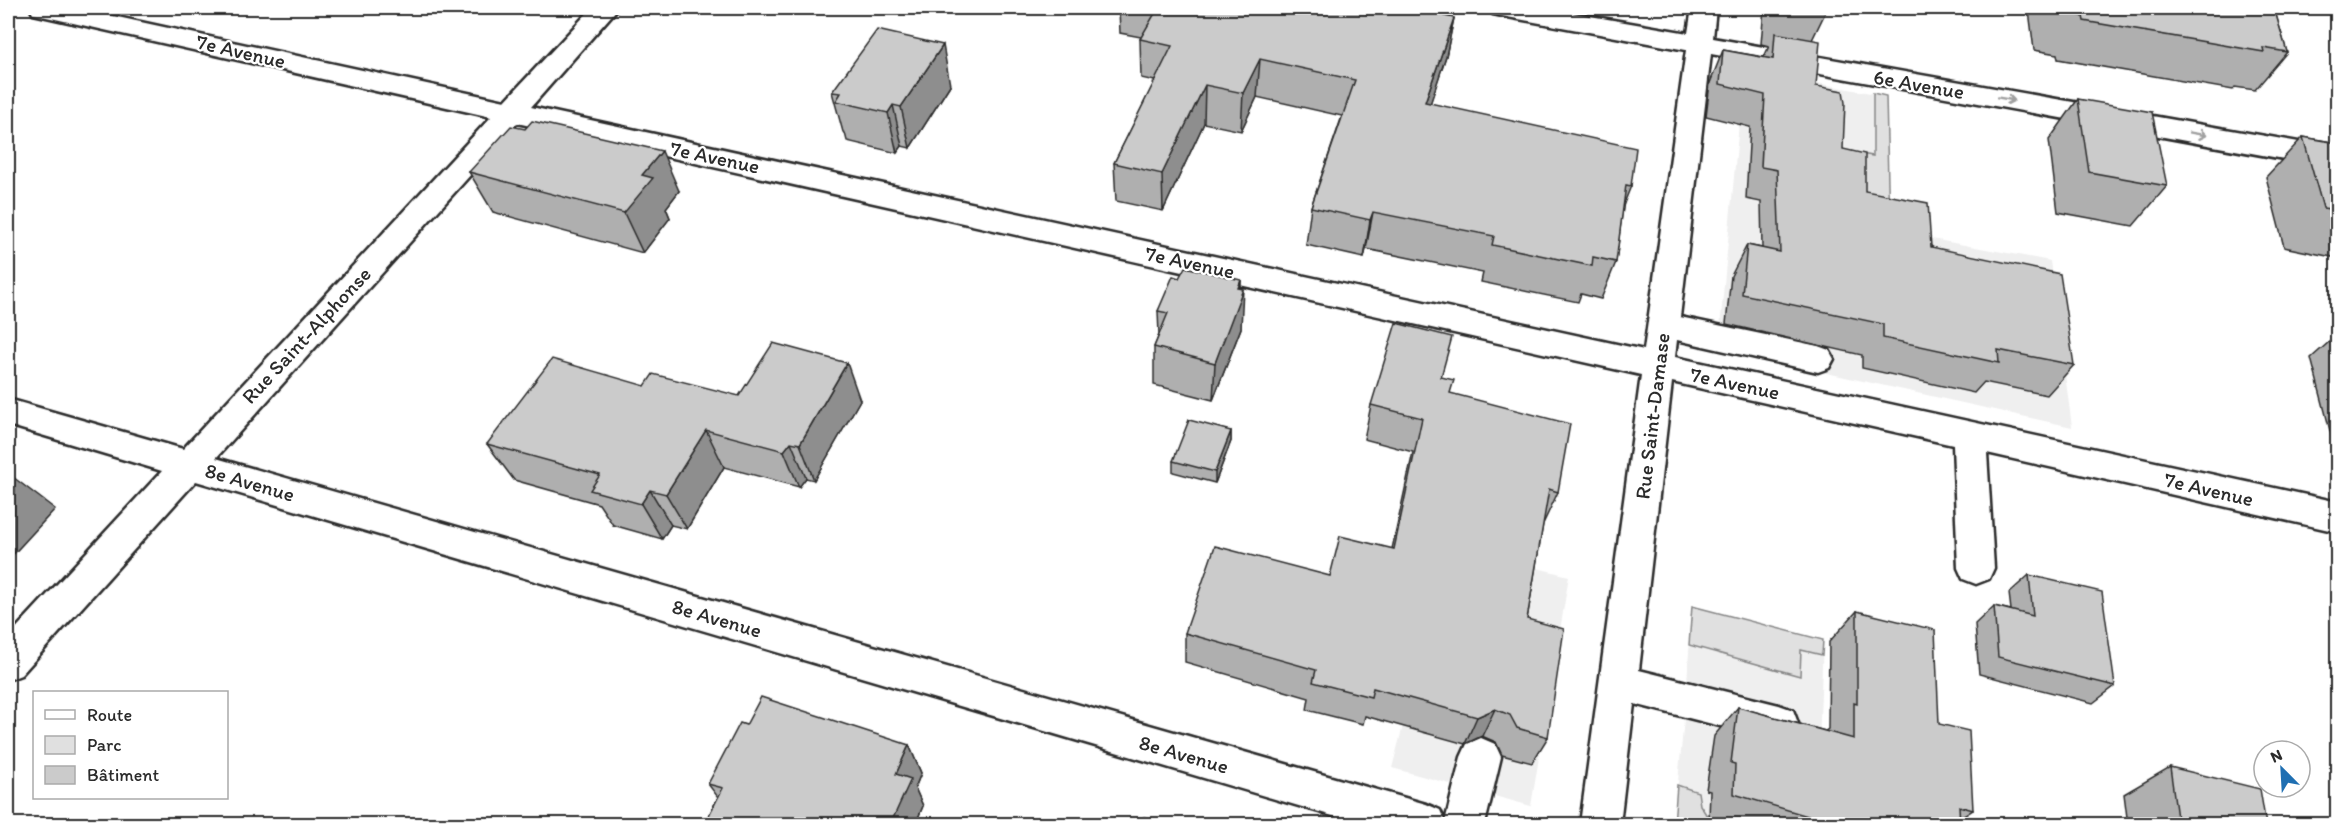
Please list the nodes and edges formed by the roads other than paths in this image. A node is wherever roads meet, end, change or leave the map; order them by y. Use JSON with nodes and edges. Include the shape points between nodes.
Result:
{"nodes":[{"id":1,"x":42,"y":8,"type":"edge"},
{"id":2,"x":606,"y":8,"type":"edge"},
{"id":3,"x":1502,"y":8,"type":"edge"},
{"id":4,"x":1704,"y":8,"type":"edge"},
{"id":5,"x":1700,"y":44,"type":"junction"},
{"id":6,"x":1842,"y":70,"type":"junction"},
{"id":7,"x":1842,"y":99,"type":"edge"},
{"id":8,"x":511,"y":112,"type":"junction"},
{"id":9,"x":2337,"y":159,"type":"edge"},
{"id":10,"x":1664,"y":325,"type":"junction"},
{"id":11,"x":1818,"y":359,"type":"dead end"},
{"id":12,"x":1658,"y":366,"type":"junction"},
{"id":13,"x":8,"y":412,"type":"edge"},
{"id":14,"x":1969,"y":435,"type":"junction"},
{"id":15,"x":188,"y":464,"type":"junction"},
{"id":16,"x":2337,"y":517,"type":"edge"},
{"id":17,"x":1976,"y":568,"type":"dead end"},
{"id":18,"x":8,"y":663,"type":"edge"},
{"id":19,"x":1618,"y":682,"type":"junction"},
{"id":20,"x":1795,"y":727,"type":"edge"},
{"id":21,"x":1481,"y":757,"type":"dead end"},
{"id":22,"x":1426,"y":825,"type":"edge"},
{"id":23,"x":1465,"y":825,"type":"edge"},
{"id":24,"x":1600,"y":825,"type":"edge"}],
"edges":[{"from":1,"to":8,"type":"street","name":"7e Avenue"},
{"from":2,"to":8,"type":"street","name":"Rue Saint-Alphonse"},
{"from":3,"to":5,"type":"street","name":"6e Avenue"},
{"from":4,"to":5,"type":"street","name":"Rue Saint-Damase"},
{"from":5,"to":6,"type":"street","name":"6e Avenue"},
{"from":5,"to":10,"type":"street","name":"Rue Saint-Damase"},
{"from":6,"to":7,"type":"street"},
{"from":6,"to":9,"type":"street","name":"6e Avenue","one_way":true},
{"from":8,"to":12,"type":"street","name":"7e Avenue"},
{"from":8,"to":15,"type":"street","name":"Rue Saint-Alphonse"},
{"from":10,"to":11,"type":"street"},
{"from":10,"to":12,"type":"street","name":"Rue Saint-Damase"},
{"from":12,"to":14,"type":"street","name":"7e Avenue"},
{"from":12,"to":19,"type":"street","name":"Rue Saint-Damase"},
{"from":13,"to":15,"type":"street","name":"8e Avenue"},
{"from":14,"to":16,"type":"street","name":"7e Avenue"},
{"from":14,"to":17,"type":"street"},
{"from":15,"to":18,"type":"street","name":"Rue Saint-Alphonse"},
{"from":15,"to":22,"type":"street","name":"8e Avenue"},
{"from":19,"to":20,"type":"street"},
{"from":19,"to":24,"type":"street","name":"Rue Saint-Damase"},
{"from":21,"to":23,"type":"street"}]}
